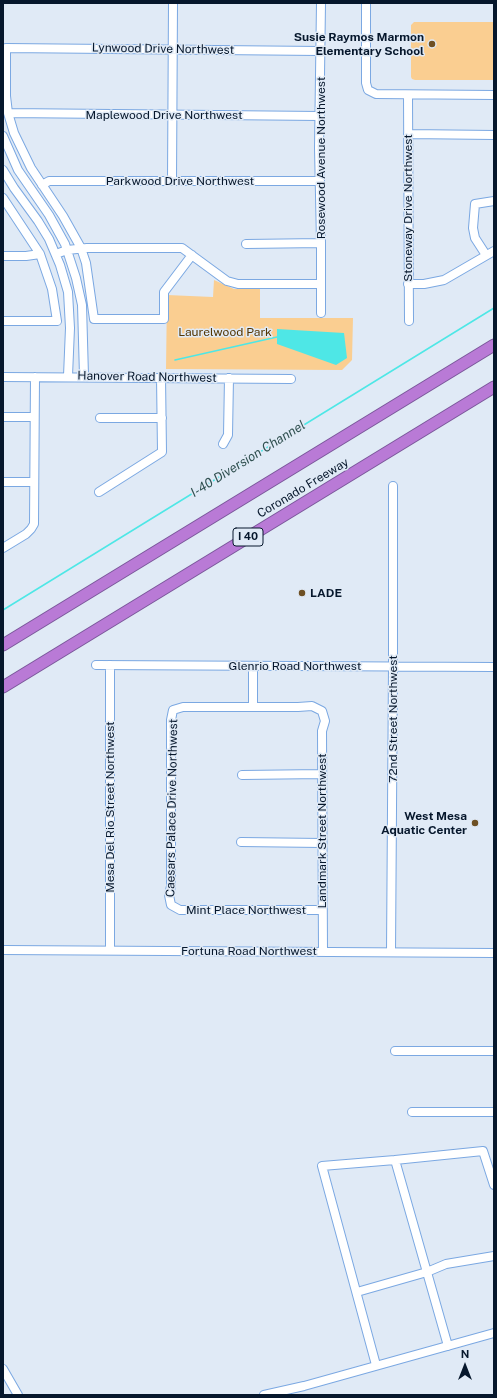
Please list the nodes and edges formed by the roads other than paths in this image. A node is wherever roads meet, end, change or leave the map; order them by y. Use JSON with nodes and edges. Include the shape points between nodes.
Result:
{"nodes":[{"id":1,"x":173,"y":3,"type":"edge"},
{"id":2,"x":321,"y":3,"type":"edge"},
{"id":3,"x":366,"y":3,"type":"edge"},
{"id":4,"x":173,"y":49,"type":"junction"},
{"id":5,"x":320,"y":50,"type":"junction"},
{"id":6,"x":408,"y":95,"type":"junction"},
{"id":7,"x":494,"y":95,"type":"edge"},
{"id":8,"x":8,"y":113,"type":"junction"},
{"id":9,"x":173,"y":115,"type":"junction"},
{"id":10,"x":320,"y":116,"type":"junction"},
{"id":11,"x":408,"y":134,"type":"junction"},
{"id":12,"x":494,"y":135,"type":"edge"},
{"id":13,"x":3,"y":136,"type":"edge"},
{"id":14,"x":18,"y":170,"type":"junction"},
{"id":15,"x":4,"y":176,"type":"edge"},
{"id":16,"x":172,"y":181,"type":"junction"},
{"id":17,"x":320,"y":181,"type":"junction"},
{"id":18,"x":42,"y":185,"type":"junction"},
{"id":19,"x":3,"y":198,"type":"edge"},
{"id":20,"x":494,"y":201,"type":"edge"},
{"id":21,"x":321,"y":243,"type":"junction"},
{"id":22,"x":246,"y":244,"type":"dead end"},
{"id":23,"x":80,"y":248,"type":"junction"},
{"id":24,"x":67,"y":250,"type":"junction"},
{"id":25,"x":494,"y":251,"type":"edge"},
{"id":26,"x":40,"y":254,"type":"junction"},
{"id":27,"x":56,"y":254,"type":"junction"},
{"id":28,"x":3,"y":256,"type":"edge"},
{"id":29,"x":192,"y":256,"type":"junction"},
{"id":30,"x":486,"y":256,"type":"junction"},
{"id":31,"x":321,"y":284,"type":"junction"},
{"id":32,"x":408,"y":284,"type":"junction"},
{"id":33,"x":321,"y":313,"type":"dead end"},
{"id":34,"x":3,"y":321,"type":"edge"},
{"id":35,"x":409,"y":321,"type":"dead end"},
{"id":36,"x":494,"y":345,"type":"edge"},
{"id":37,"x":3,"y":376,"type":"edge"},
{"id":38,"x":68,"y":376,"type":"junction"},
{"id":39,"x":84,"y":376,"type":"junction"},
{"id":40,"x":34,"y":377,"type":"junction"},
{"id":41,"x":162,"y":377,"type":"junction"},
{"id":42,"x":229,"y":378,"type":"junction"},
{"id":43,"x":291,"y":379,"type":"dead end"},
{"id":44,"x":494,"y":387,"type":"edge"},
{"id":45,"x":3,"y":417,"type":"edge"},
{"id":46,"x":34,"y":417,"type":"junction"},
{"id":47,"x":100,"y":418,"type":"dead end"},
{"id":48,"x":162,"y":418,"type":"junction"},
{"id":49,"x":223,"y":444,"type":"dead end"},
{"id":50,"x":3,"y":482,"type":"edge"},
{"id":51,"x":34,"y":482,"type":"junction"},
{"id":52,"x":393,"y":486,"type":"dead end"},
{"id":53,"x":98,"y":492,"type":"dead end"},
{"id":54,"x":3,"y":548,"type":"edge"},
{"id":55,"x":50,"y":616,"type":"junction"},
{"id":56,"x":3,"y":637,"type":"edge"},
{"id":57,"x":3,"y":645,"type":"edge"},
{"id":58,"x":96,"y":665,"type":"dead end"},
{"id":59,"x":110,"y":665,"type":"junction"},
{"id":60,"x":253,"y":666,"type":"junction"},
{"id":61,"x":393,"y":666,"type":"junction"},
{"id":62,"x":494,"y":667,"type":"edge"},
{"id":63,"x":3,"y":687,"type":"edge"},
{"id":64,"x":253,"y":707,"type":"junction"},
{"id":65,"x":322,"y":774,"type":"junction"},
{"id":66,"x":242,"y":775,"type":"dead end"},
{"id":67,"x":241,"y":842,"type":"dead end"},
{"id":68,"x":322,"y":842,"type":"junction"},
{"id":69,"x":171,"y":905,"type":"joint"},
{"id":70,"x":322,"y":910,"type":"junction"},
{"id":71,"x":3,"y":950,"type":"edge"},
{"id":72,"x":110,"y":950,"type":"junction"},
{"id":73,"x":323,"y":952,"type":"junction"},
{"id":74,"x":391,"y":952,"type":"junction"},
{"id":75,"x":494,"y":953,"type":"edge"},
{"id":76,"x":394,"y":1051,"type":"dead end"},
{"id":77,"x":494,"y":1051,"type":"edge"},
{"id":78,"x":412,"y":1112,"type":"dead end"},
{"id":79,"x":494,"y":1112,"type":"edge"},
{"id":80,"x":396,"y":1160,"type":"junction"},
{"id":81,"x":494,"y":1185,"type":"edge"},
{"id":82,"x":494,"y":1256,"type":"edge"},
{"id":83,"x":427,"y":1272,"type":"junction"},
{"id":84,"x":357,"y":1292,"type":"junction"},
{"id":85,"x":494,"y":1333,"type":"edge"},
{"id":86,"x":448,"y":1346,"type":"junction"},
{"id":87,"x":376,"y":1365,"type":"junction"},
{"id":88,"x":3,"y":1369,"type":"edge"},
{"id":89,"x":304,"y":1386,"type":"junction"},
{"id":90,"x":18,"y":1395,"type":"edge"},
{"id":91,"x":264,"y":1395,"type":"edge"},
{"id":92,"x":306,"y":1395,"type":"edge"}],
"edges":[{"from":1,"to":4,"type":"street"},
{"from":2,"to":5,"type":"street","name":"Rosewood Avenue Northwest"},
{"from":3,"to":6,"type":"street","via":[[368,90],[376,94]]},
{"from":4,"to":5,"type":"street","name":"Lynwood Drive Northwest"},
{"from":4,"to":8,"type":"street","name":"Lynwood Drive Northwest","via":[[6,48]]},
{"from":4,"to":9,"type":"street"},
{"from":5,"to":10,"type":"street","name":"Rosewood Avenue Northwest"},
{"from":6,"to":7,"type":"street"},
{"from":6,"to":11,"type":"street","name":"Stoneway Drive Northwest"},
{"from":8,"to":9,"type":"street","name":"Maplewood Drive Northwest"},
{"from":8,"to":18,"type":"street","via":[[22,150]]},
{"from":9,"to":10,"type":"street","name":"Maplewood Drive Northwest"},
{"from":9,"to":16,"type":"street"},
{"from":10,"to":17,"type":"street","name":"Rosewood Avenue Northwest"},
{"from":11,"to":12,"type":"street"},
{"from":11,"to":32,"type":"street","name":"Stoneway Drive Northwest"},
{"from":13,"to":14,"type":"street"},
{"from":14,"to":15,"type":"street"},
{"from":14,"to":24,"type":"street","via":[[49,215]]},
{"from":15,"to":27,"type":"street","via":[[38,221]]},
{"from":16,"to":17,"type":"street","name":"Parkwood Drive Northwest"},
{"from":16,"to":18,"type":"street","name":"Parkwood Drive Northwest","via":[[49,181]]},
{"from":17,"to":21,"type":"street","name":"Rosewood Avenue Northwest"},
{"from":18,"to":23,"type":"street"},
{"from":19,"to":26,"type":"street"},
{"from":20,"to":30,"type":"street","via":[[475,204],[475,238]]},
{"from":21,"to":22,"type":"street"},
{"from":21,"to":31,"type":"street","name":"Rosewood Avenue Northwest"},
{"from":23,"to":24,"type":"street"},
{"from":23,"to":29,"type":"street","via":[[182,248]]},
{"from":23,"to":29,"type":"street","via":[[86,263],[94,319],[164,319],[164,292]]},
{"from":24,"to":27,"type":"street"},
{"from":24,"to":39,"type":"street","via":[[82,305]]},
{"from":25,"to":30,"type":"street"},
{"from":26,"to":28,"type":"street"},
{"from":26,"to":34,"type":"street","via":[[52,289],[57,321]]},
{"from":27,"to":38,"type":"street","via":[[68,292]]},
{"from":29,"to":31,"type":"street","via":[[227,281],[238,284]]},
{"from":30,"to":32,"type":"street","via":[[444,280]]},
{"from":31,"to":33,"type":"street","name":"Rosewood Avenue Northwest"},
{"from":32,"to":35,"type":"street","name":"Stoneway Drive Northwest"},
{"from":36,"to":55,"type":"highway","name":"Coronado Freeway"},
{"from":37,"to":40,"type":"street","name":"Hanover Road Northwest"},
{"from":38,"to":39,"type":"street","name":"Hanover Road Northwest"},
{"from":38,"to":40,"type":"street","name":"Hanover Road Northwest"},
{"from":39,"to":41,"type":"street","name":"Hanover Road Northwest"},
{"from":40,"to":46,"type":"street"},
{"from":41,"to":42,"type":"street","name":"Hanover Road Northwest"},
{"from":41,"to":48,"type":"street"},
{"from":42,"to":43,"type":"street","name":"Hanover Road Northwest"},
{"from":42,"to":49,"type":"street","via":[[228,435]]},
{"from":44,"to":63,"type":"highway","name":"Coronado Freeway","number":"I 40"},
{"from":45,"to":46,"type":"street"},
{"from":46,"to":51,"type":"street"},
{"from":47,"to":48,"type":"street"},
{"from":48,"to":53,"type":"street","via":[[162,452]]},
{"from":50,"to":51,"type":"street"},
{"from":51,"to":54,"type":"street","via":[[34,524],[26,534]]},
{"from":52,"to":61,"type":"street","name":"72nd Street Northwest"},
{"from":55,"to":56,"type":"highway"},
{"from":55,"to":57,"type":"highway","name":"Coronado Freeway"},
{"from":58,"to":59,"type":"street","name":"Glenrio Road Northwest"},
{"from":59,"to":60,"type":"street","name":"Glenrio Road Northwest"},
{"from":59,"to":72,"type":"street","name":"Mesa Del Rio Street Northwest"},
{"from":60,"to":61,"type":"street","name":"Glenrio Road Northwest"},
{"from":60,"to":64,"type":"street"},
{"from":61,"to":62,"type":"street","name":"Glenrio Road Northwest"},
{"from":61,"to":74,"type":"street","name":"72nd Street Northwest"},
{"from":64,"to":65,"type":"street","name":"Landmark Street Northwest","via":[[312,706],[322,711],[325,721],[322,731]]},
{"from":64,"to":69,"type":"street","name":"Caesars Palace Drive Northwest","via":[[183,707],[173,710],[169,895]]},
{"from":65,"to":66,"type":"street"},
{"from":65,"to":68,"type":"street","name":"Landmark Street Northwest"},
{"from":67,"to":68,"type":"street"},
{"from":68,"to":70,"type":"street","name":"Landmark Street Northwest"},
{"from":69,"to":70,"type":"street","name":"Mint Place Northwest","via":[[180,910]]},
{"from":70,"to":73,"type":"street","name":"Landmark Street Northwest"},
{"from":71,"to":72,"type":"street","name":"Fortuna Road Northwest"},
{"from":72,"to":73,"type":"street","name":"Fortuna Road Northwest"},
{"from":73,"to":74,"type":"street","name":"Fortuna Road Northwest"},
{"from":74,"to":75,"type":"street","name":"Fortuna Road Northwest"},
{"from":76,"to":77,"type":"street"},
{"from":78,"to":79,"type":"street"},
{"from":80,"to":81,"type":"street","via":[[483,1151]]},
{"from":80,"to":83,"type":"street"},
{"from":80,"to":84,"type":"street","via":[[322,1166]]},
{"from":82,"to":83,"type":"street","via":[[446,1264]]},
{"from":83,"to":84,"type":"street"},
{"from":83,"to":86,"type":"street"},
{"from":84,"to":87,"type":"street"},
{"from":85,"to":86,"type":"street"},
{"from":86,"to":87,"type":"street"},
{"from":87,"to":89,"type":"street"},
{"from":88,"to":90,"type":"street"},
{"from":89,"to":91,"type":"street"},
{"from":89,"to":92,"type":"street"}]}
